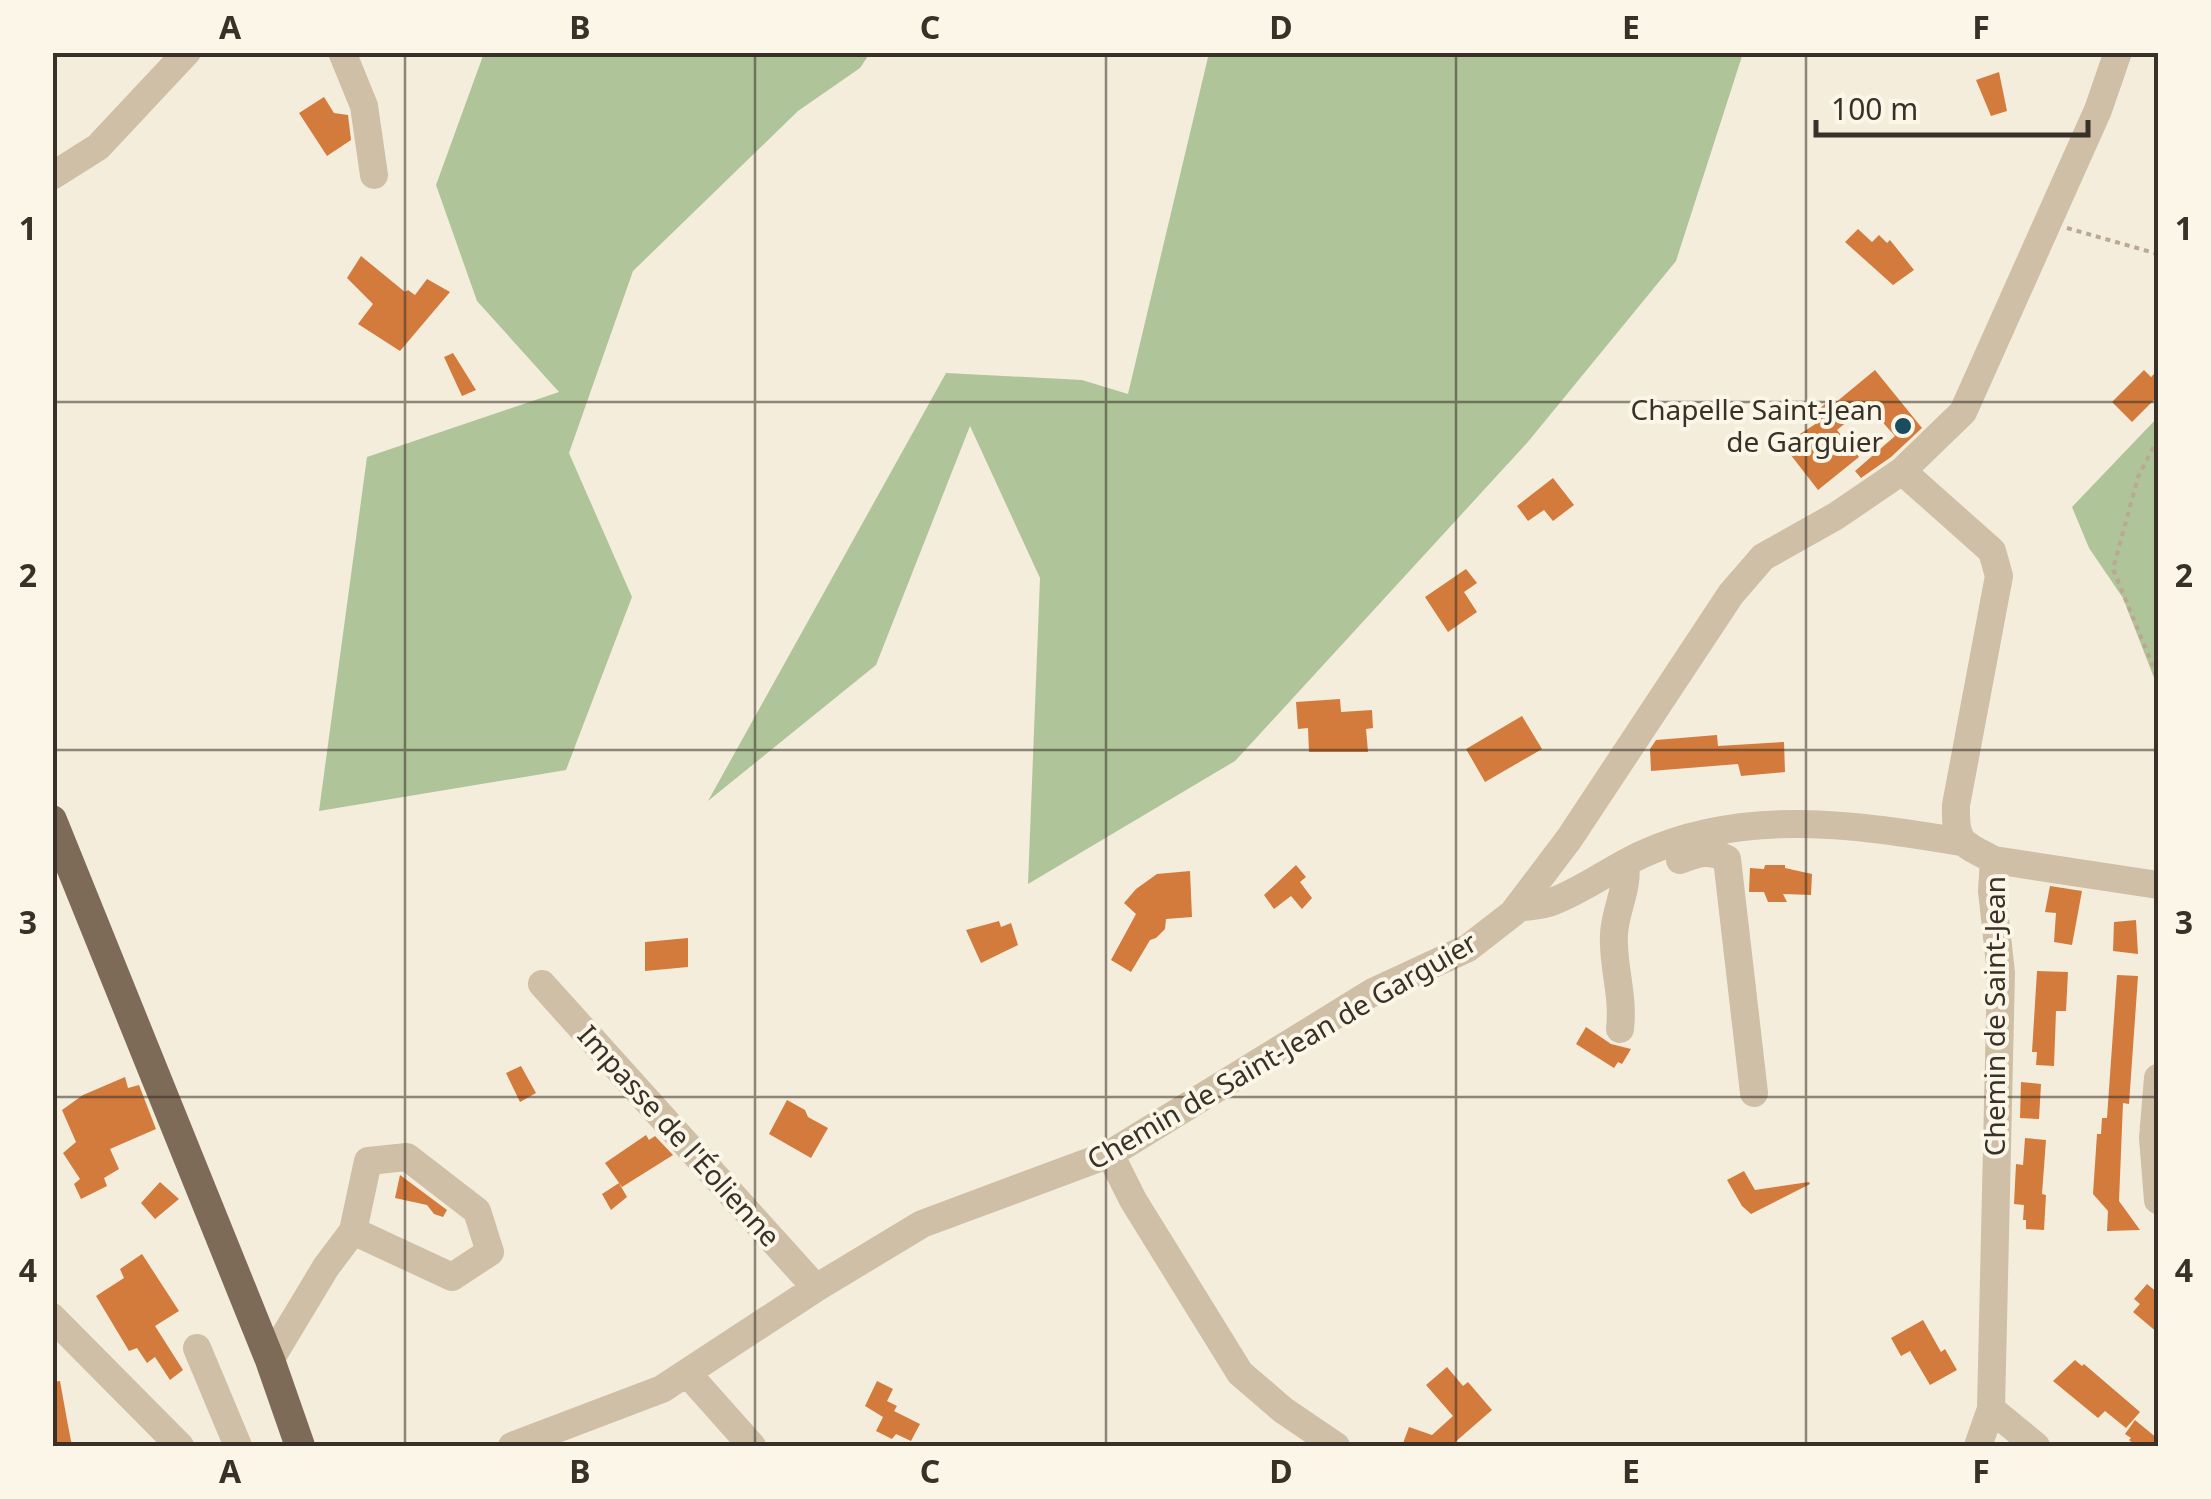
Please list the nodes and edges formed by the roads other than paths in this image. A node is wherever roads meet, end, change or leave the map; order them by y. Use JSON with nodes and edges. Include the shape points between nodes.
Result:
{"nodes":[{"id":1,"x":187,"y":52,"type":"edge"},
{"id":2,"x":342,"y":52,"type":"edge"},
{"id":3,"x":2118,"y":52,"type":"edge"},
{"id":4,"x":374,"y":175,"type":"dead end"},
{"id":5,"x":52,"y":176,"type":"edge"},
{"id":6,"x":1902,"y":471,"type":"junction"},
{"id":7,"x":52,"y":820,"type":"edge"},
{"id":8,"x":1961,"y":842,"type":"junction"},
{"id":9,"x":1994,"y":860,"type":"junction"},
{"id":10,"x":1625,"y":864,"type":"junction"},
{"id":11,"x":2158,"y":885,"type":"edge"},
{"id":12,"x":1516,"y":908,"type":"junction"},
{"id":13,"x":542,"y":984,"type":"dead end"},
{"id":14,"x":1620,"y":1029,"type":"dead end"},
{"id":15,"x":2158,"y":1078,"type":"edge"},
{"id":16,"x":1754,"y":1093,"type":"dead end"},
{"id":17,"x":1110,"y":1154,"type":"junction"},
{"id":18,"x":2158,"y":1200,"type":"edge"},
{"id":19,"x":354,"y":1231,"type":"junction"},
{"id":20,"x":816,"y":1288,"type":"junction"},
{"id":21,"x":52,"y":1317,"type":"edge"},
{"id":22,"x":197,"y":1348,"type":"dead end"},
{"id":23,"x":270,"y":1360,"type":"junction"},
{"id":24,"x":687,"y":1373,"type":"junction"},
{"id":25,"x":1991,"y":1409,"type":"junction"},
{"id":26,"x":180,"y":1446,"type":"edge"},
{"id":27,"x":238,"y":1446,"type":"edge"},
{"id":28,"x":300,"y":1446,"type":"edge"},
{"id":29,"x":512,"y":1446,"type":"edge"},
{"id":30,"x":752,"y":1446,"type":"edge"},
{"id":31,"x":1336,"y":1446,"type":"edge"},
{"id":32,"x":1978,"y":1446,"type":"edge"},
{"id":33,"x":2036,"y":1446,"type":"edge"}],
"edges":[{"from":1,"to":5,"type":"street","via":[[98,147]]},
{"from":2,"to":4,"type":"street","via":[[364,106]]},
{"from":3,"to":6,"type":"street","name":"Chemin de Saint-Jean de Garguier","via":[[1962,412]]},
{"from":6,"to":8,"type":"street","name":"Chemin de Saint-Jean","via":[[1992,551],[1999,576],[1956,805]]},
{"from":6,"to":12,"type":"street","name":"Chemin de Saint-Jean de Garguier","via":[[1762,557]]},
{"from":7,"to":23,"type":"main road"},
{"from":8,"to":9,"type":"street","name":"Chemin de Saint-Jean"},
{"from":8,"to":10,"type":"street","via":[[1867,826],[1794,823],[1720,830]]},
{"from":9,"to":11,"type":"street"},
{"from":9,"to":25,"type":"street","name":"Chemin de Saint-Jean","via":[[2001,973]]},
{"from":10,"to":12,"type":"street","via":[[1552,902]]},
{"from":10,"to":14,"type":"street","via":[[1613,936],[1623,1002]]},
{"from":10,"to":16,"type":"street","via":[[1634,874],[1698,853],[1727,859]]},
{"from":12,"to":17,"type":"street","name":"Chemin de Saint-Jean de Garguier","via":[[1468,948],[1373,992]]},
{"from":13,"to":20,"type":"street","name":"Impasse de l'Éolienne"},
{"from":15,"to":18,"type":"street"},
{"from":17,"to":20,"type":"street","name":"Chemin de Saint-Jean de Garguier","via":[[922,1224]]},
{"from":17,"to":31,"type":"street","via":[[1240,1373]]},
{"from":19,"to":19,"type":"street","via":[[368,1161],[407,1157],[476,1211],[490,1252],[452,1277]]},
{"from":19,"to":23,"type":"street"},
{"from":20,"to":24,"type":"street","name":"Chemin de Saint-Jean de Garguier"},
{"from":21,"to":26,"type":"street"},
{"from":22,"to":27,"type":"street"},
{"from":23,"to":28,"type":"main road"},
{"from":24,"to":29,"type":"street","name":"Chemin de Saint-Jean de Garguier","via":[[662,1390]]},
{"from":24,"to":30,"type":"street"},
{"from":25,"to":32,"type":"street","name":"Chemin de Saint-Jean"},
{"from":25,"to":33,"type":"street"}]}
